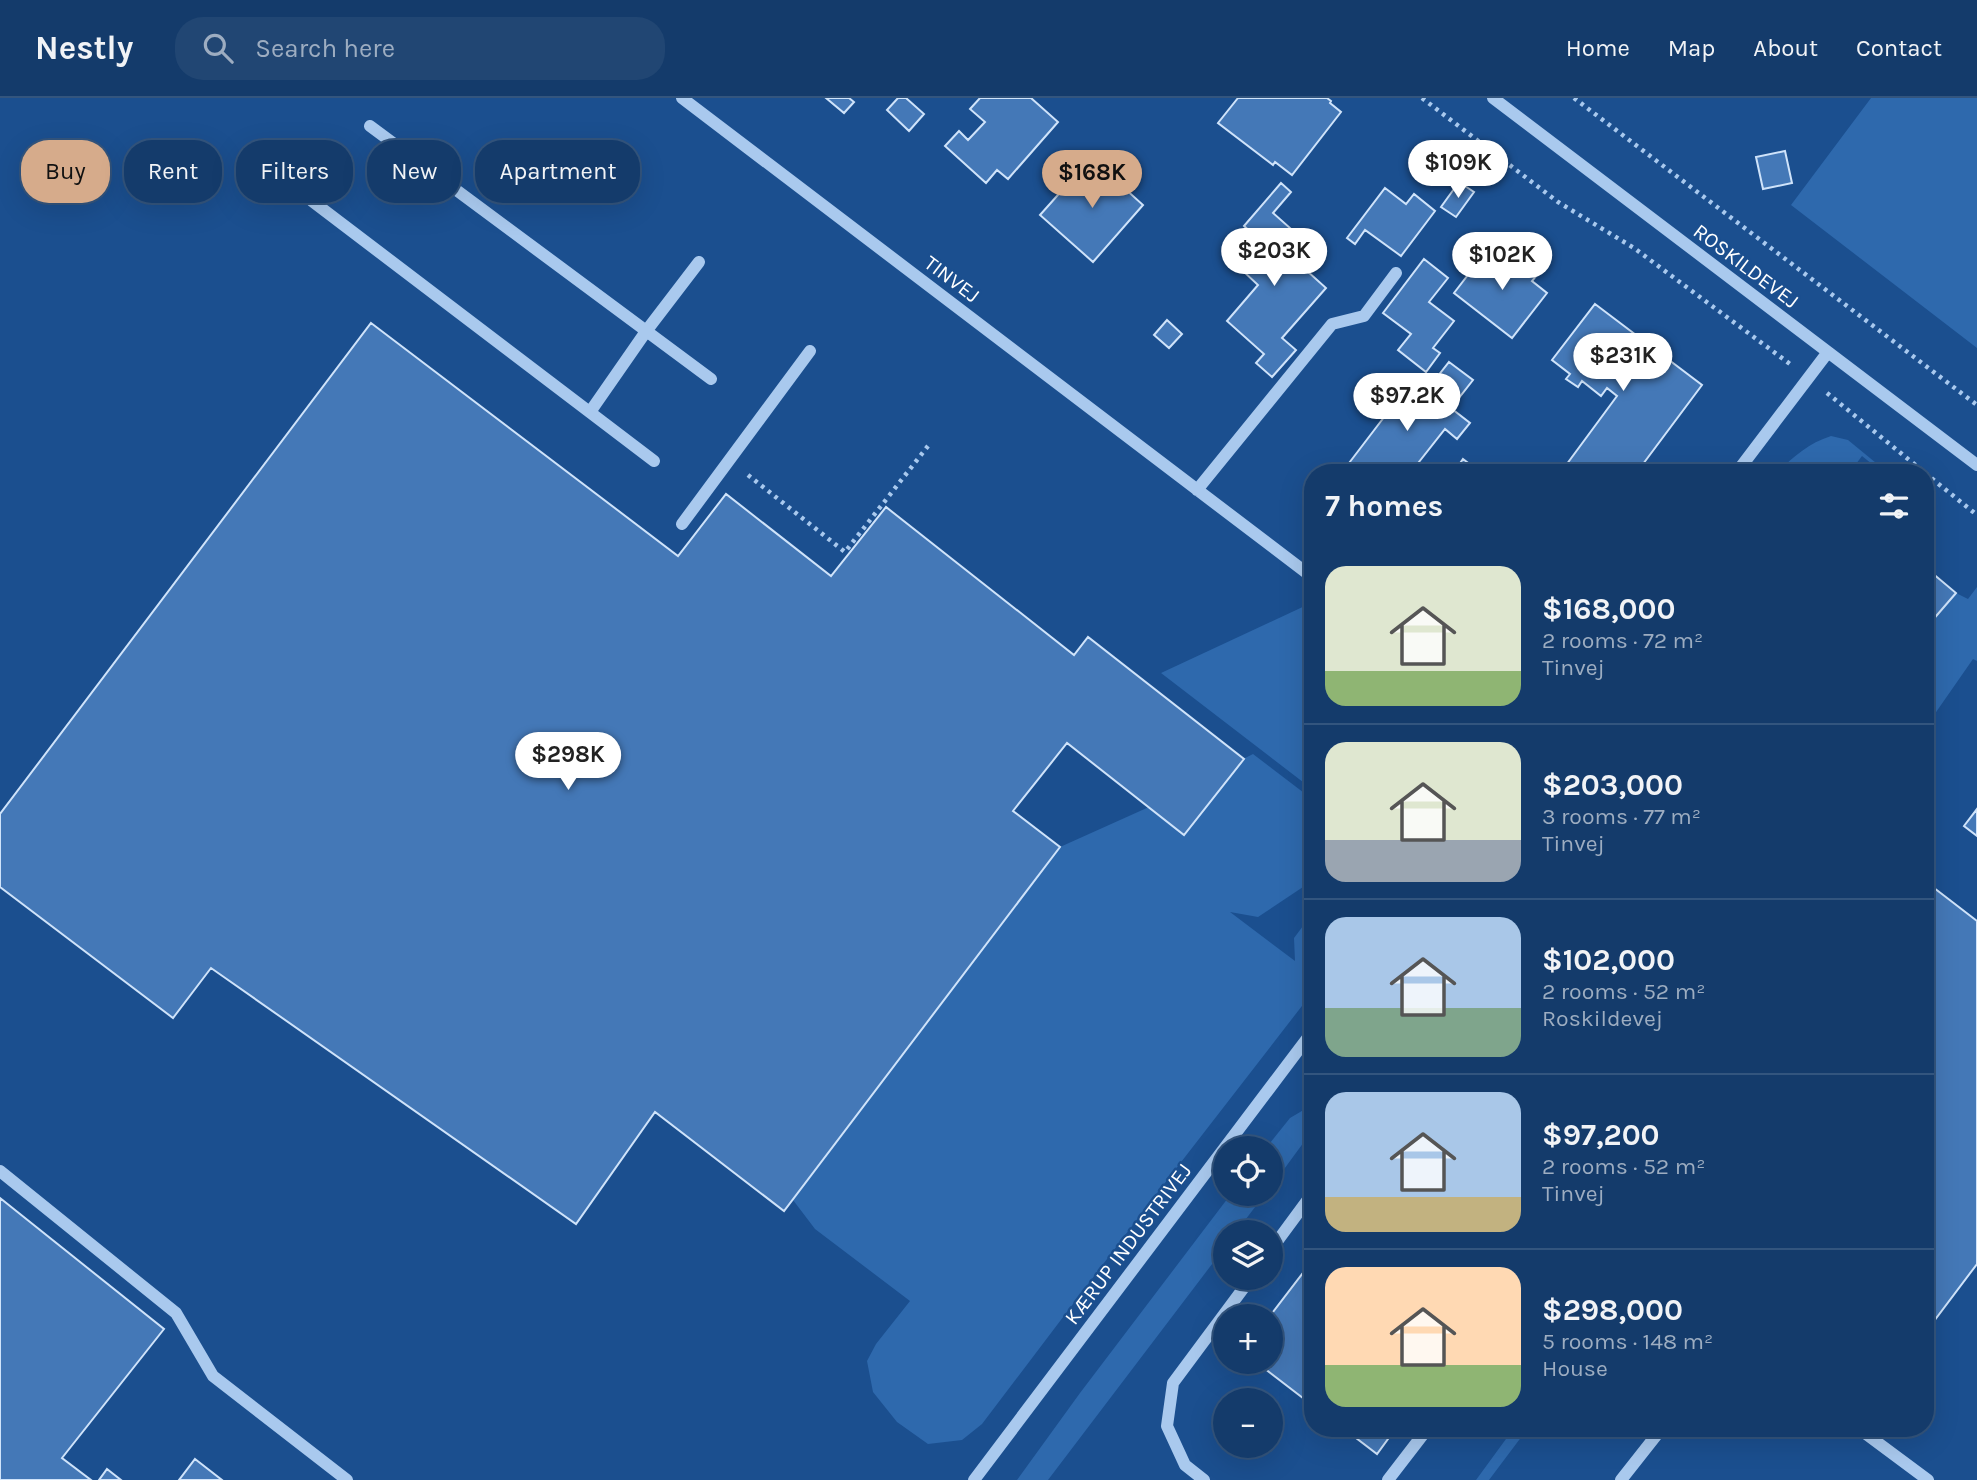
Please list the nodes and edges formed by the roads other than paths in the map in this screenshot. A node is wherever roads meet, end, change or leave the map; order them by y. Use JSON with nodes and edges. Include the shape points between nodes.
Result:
{"nodes":[{"id":1,"x":682,"y":98,"type":"edge"},
{"id":2,"x":1493,"y":98,"type":"edge"},
{"id":3,"x":370,"y":127,"type":"dead end"},
{"id":4,"x":315,"y":203,"type":"edge"},
{"id":5,"x":699,"y":262,"type":"dead end"},
{"id":6,"x":1396,"y":273,"type":"dead end"},
{"id":7,"x":647,"y":330,"type":"junction"},
{"id":8,"x":810,"y":351,"type":"dead end"},
{"id":9,"x":1828,"y":352,"type":"junction"},
{"id":10,"x":711,"y":379,"type":"dead end"},
{"id":11,"x":590,"y":412,"type":"junction"},
{"id":12,"x":654,"y":461,"type":"dead end"},
{"id":13,"x":1743,"y":464,"type":"edge"},
{"id":14,"x":1977,"y":465,"type":"edge"},
{"id":15,"x":1198,"y":490,"type":"junction"},
{"id":16,"x":682,"y":524,"type":"dead end"},
{"id":17,"x":1304,"y":571,"type":"edge"},
{"id":18,"x":1304,"y":1043,"type":"edge"},
{"id":19,"x":0,"y":1171,"type":"edge"},
{"id":20,"x":1304,"y":1206,"type":"edge"},
{"id":21,"x":1283,"y":1234,"type":"edge"},
{"id":22,"x":1242,"y":1290,"type":"edge"},
{"id":23,"x":1421,"y":1437,"type":"edge"},
{"id":24,"x":1655,"y":1437,"type":"edge"},
{"id":25,"x":1870,"y":1437,"type":"edge"},
{"id":26,"x":347,"y":1480,"type":"edge"},
{"id":27,"x":974,"y":1480,"type":"edge"},
{"id":28,"x":1204,"y":1480,"type":"edge"},
{"id":29,"x":1388,"y":1480,"type":"edge"},
{"id":30,"x":1621,"y":1480,"type":"edge"},
{"id":31,"x":1928,"y":1480,"type":"edge"}],
"edges":[{"from":1,"to":15,"type":"street","name":"TINVEJ"},
{"from":2,"to":9,"type":"street","name":"ROSKILDEVEJ"},
{"from":3,"to":7,"type":"street"},
{"from":4,"to":11,"type":"street"},
{"from":5,"to":7,"type":"street"},
{"from":6,"to":15,"type":"street","via":[[1364,316],[1332,324]]},
{"from":7,"to":10,"type":"street"},
{"from":7,"to":11,"type":"street"},
{"from":8,"to":16,"type":"street"},
{"from":9,"to":13,"type":"street"},
{"from":9,"to":14,"type":"street","name":"ROSKILDEVEJ"},
{"from":11,"to":12,"type":"street"},
{"from":15,"to":17,"type":"street","name":"TINVEJ"},
{"from":18,"to":27,"type":"street","name":"KÆRUP INDUSTRIVEJ"},
{"from":19,"to":26,"type":"street","via":[[176,1313],[213,1376]]},
{"from":20,"to":21,"type":"street"},
{"from":22,"to":28,"type":"street","via":[[1173,1383],[1167,1426],[1185,1465]]},
{"from":23,"to":29,"type":"street"},
{"from":24,"to":30,"type":"street"},
{"from":25,"to":31,"type":"street"}]}
